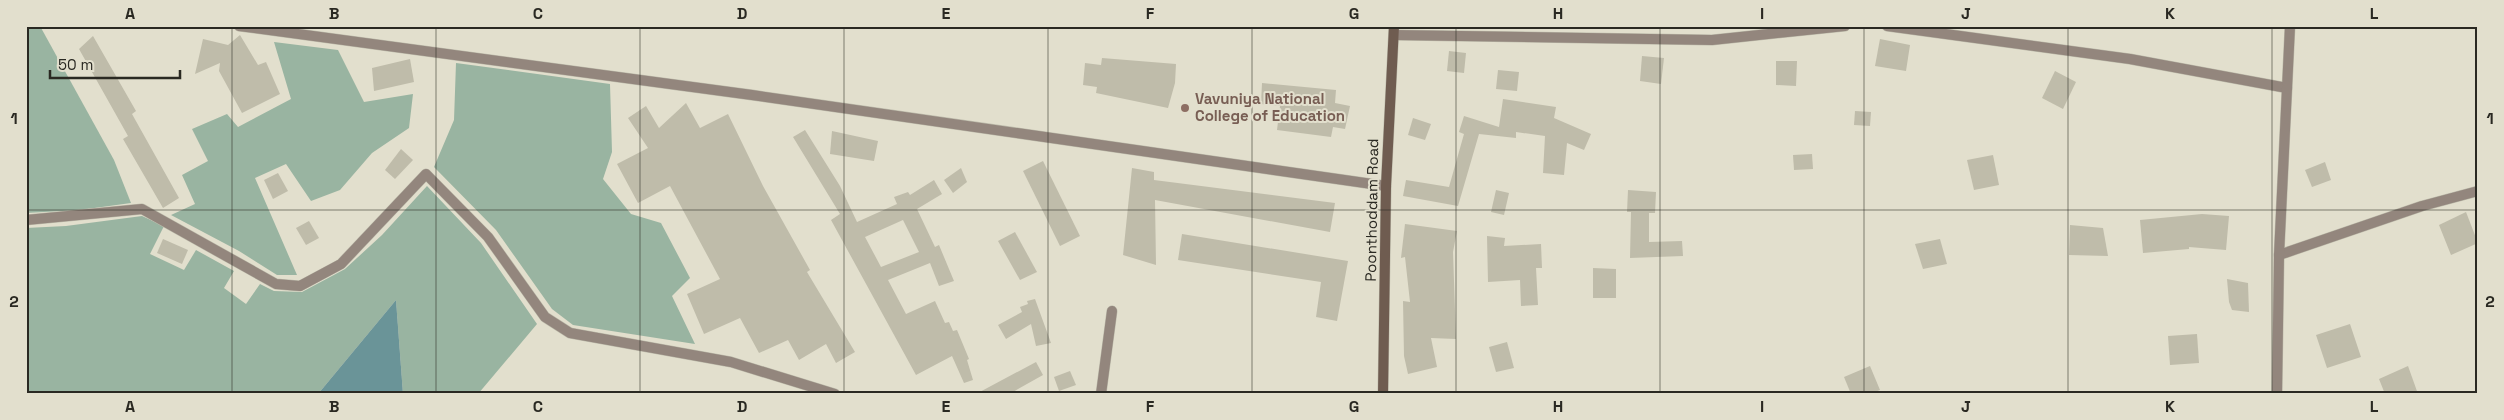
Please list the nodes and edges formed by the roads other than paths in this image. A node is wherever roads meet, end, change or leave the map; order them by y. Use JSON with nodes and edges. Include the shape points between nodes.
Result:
{"nodes":[{"id":1,"x":239,"y":26,"type":"edge"},
{"id":2,"x":1845,"y":26,"type":"edge"},
{"id":3,"x":1887,"y":26,"type":"edge"},
{"id":4,"x":2290,"y":26,"type":"edge"},
{"id":5,"x":1394,"y":30,"type":"edge"},
{"id":6,"x":2287,"y":88,"type":"junction"},
{"id":7,"x":1386,"y":186,"type":"junction"},
{"id":8,"x":2478,"y":191,"type":"edge"},
{"id":9,"x":26,"y":220,"type":"edge"},
{"id":10,"x":2279,"y":254,"type":"junction"},
{"id":11,"x":1112,"y":311,"type":"dead end"},
{"id":12,"x":835,"y":394,"type":"edge"},
{"id":13,"x":1101,"y":394,"type":"edge"},
{"id":14,"x":1383,"y":394,"type":"edge"},
{"id":15,"x":2277,"y":394,"type":"edge"}],
"edges":[{"from":1,"to":7,"type":"street","via":[[752,95]]},
{"from":2,"to":5,"type":"street","via":[[1712,40]]},
{"from":3,"to":6,"type":"street","via":[[2130,59]]},
{"from":4,"to":6,"type":"street"},
{"from":5,"to":7,"type":"street","name":"Poonthoddam Road"},
{"from":6,"to":10,"type":"street"},
{"from":7,"to":14,"type":"street","name":"Poonthoddam Road"},
{"from":8,"to":10,"type":"street","via":[[2422,206]]},
{"from":9,"to":12,"type":"street","via":[[142,209],[276,284],[300,286],[341,264],[426,174],[488,237],[545,317],[570,333],[731,362]]},
{"from":10,"to":15,"type":"street"},
{"from":11,"to":13,"type":"street"}]}
